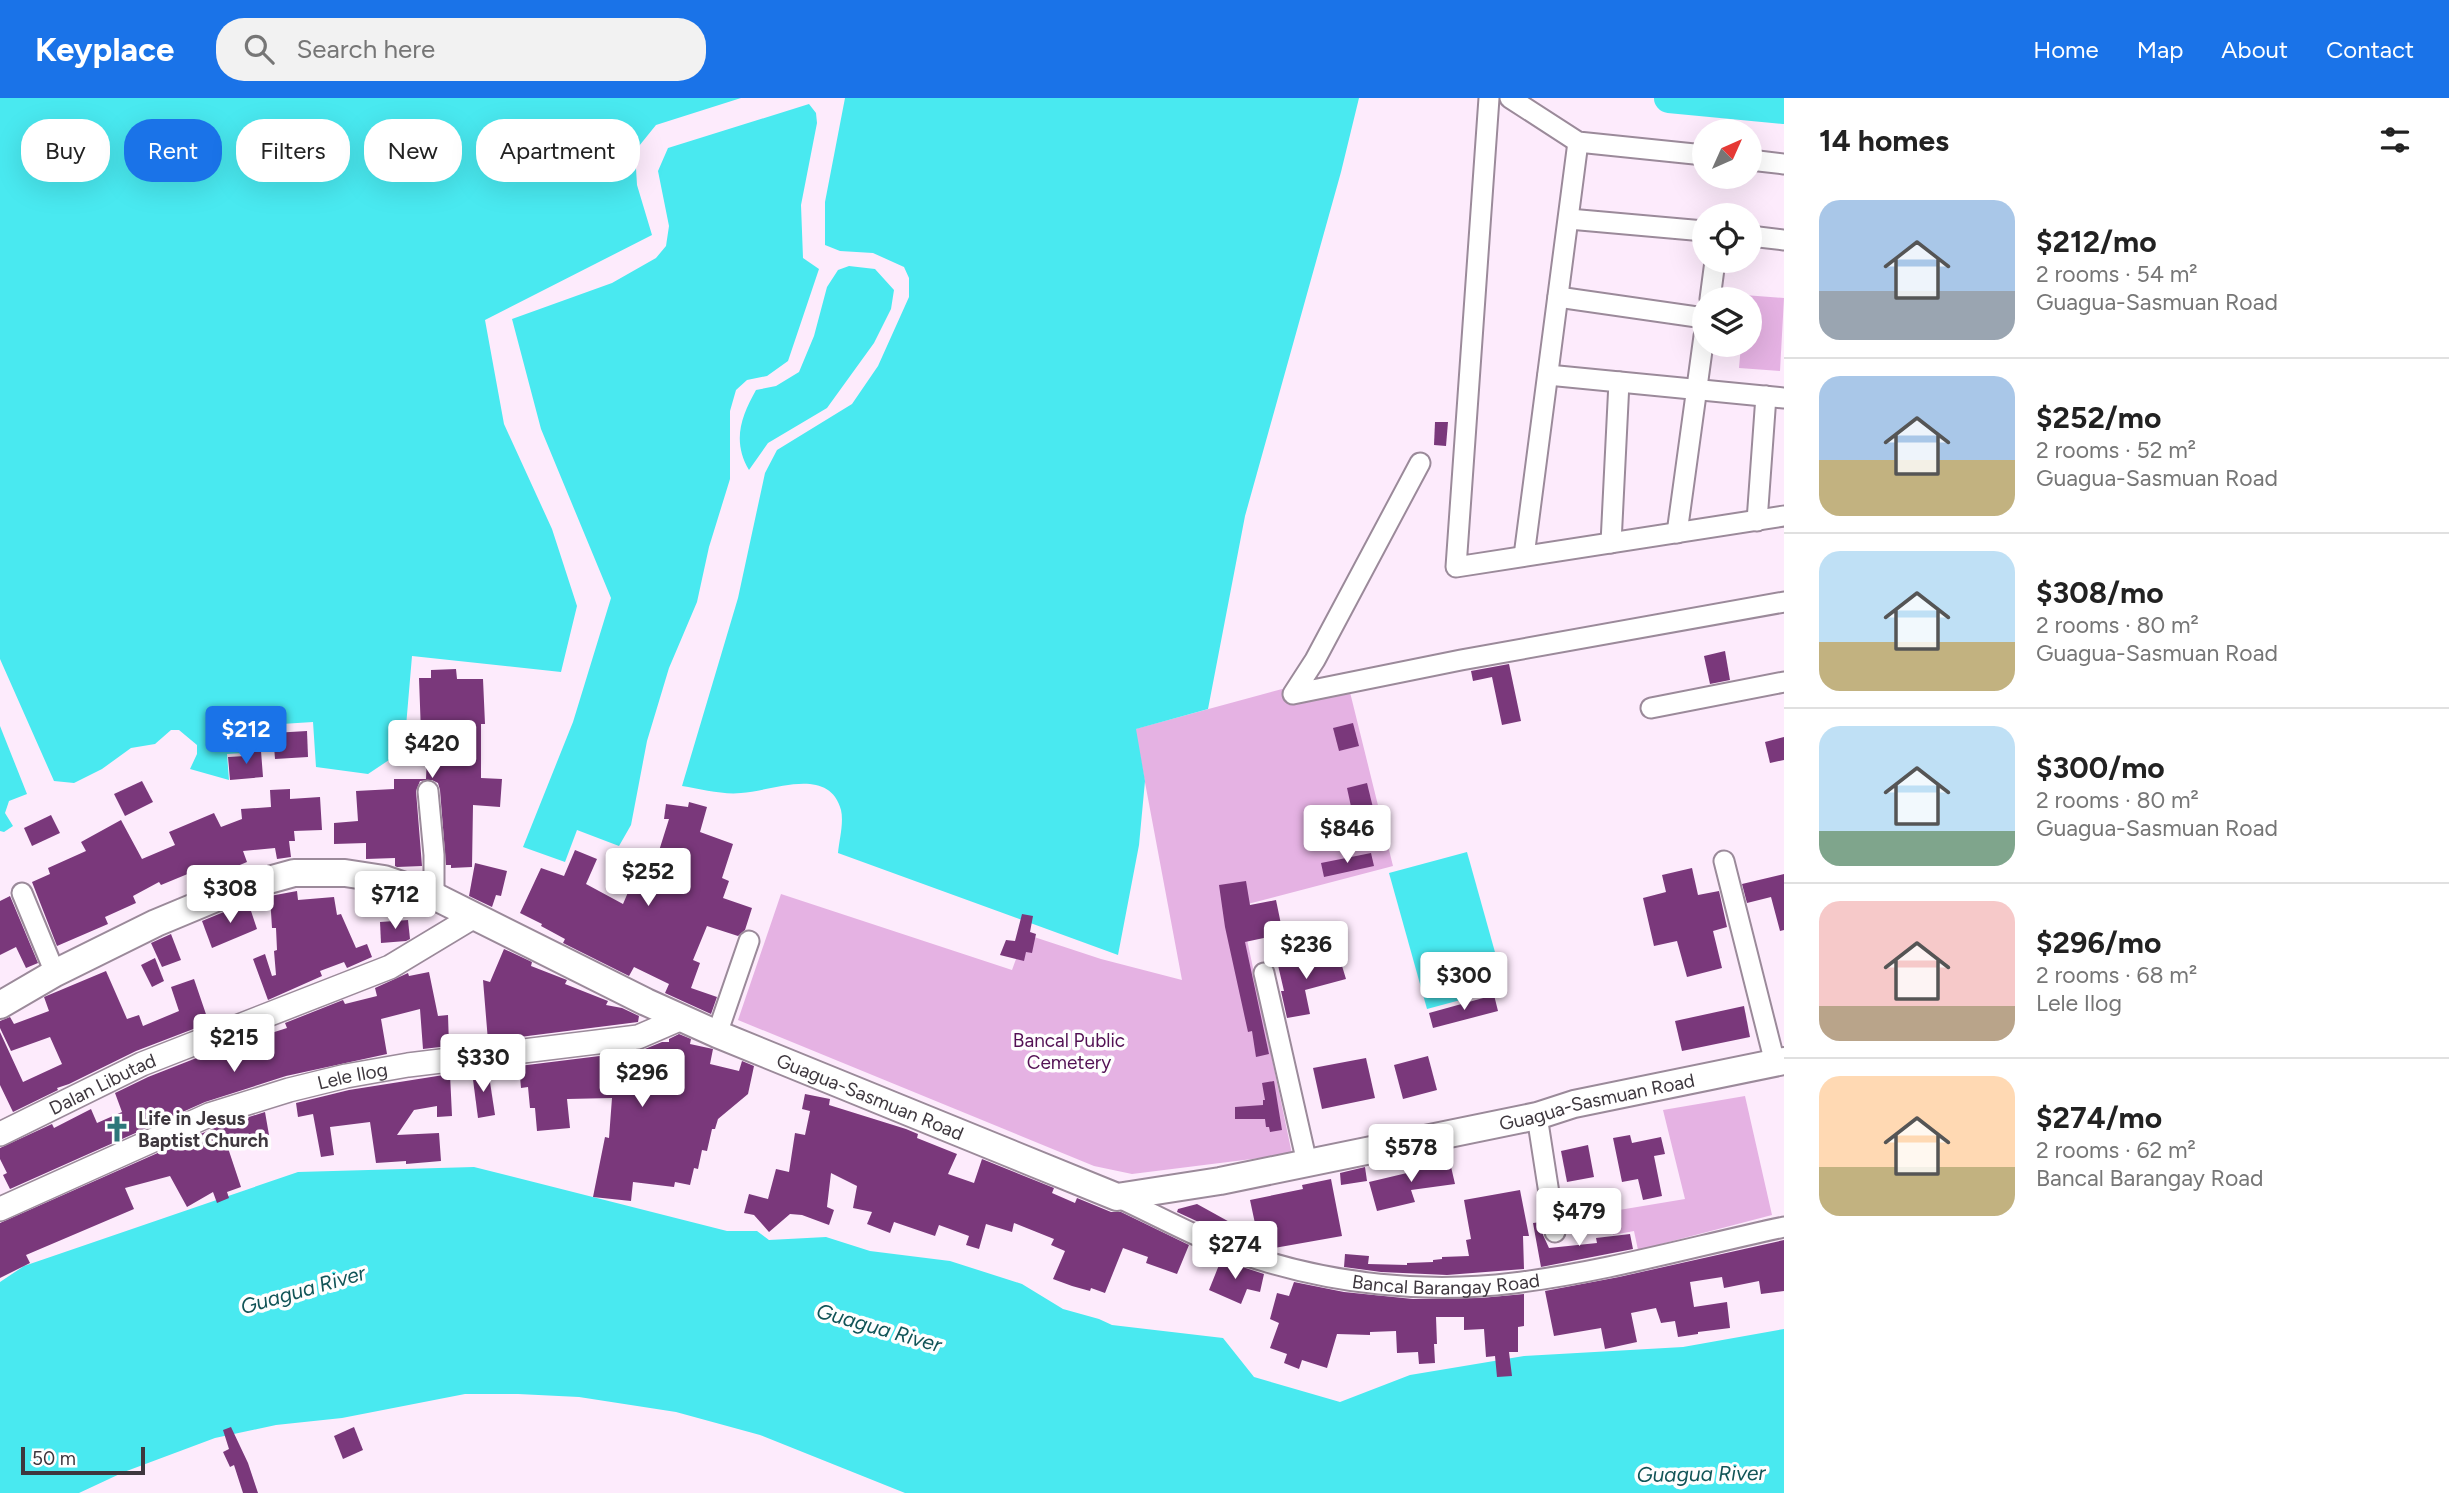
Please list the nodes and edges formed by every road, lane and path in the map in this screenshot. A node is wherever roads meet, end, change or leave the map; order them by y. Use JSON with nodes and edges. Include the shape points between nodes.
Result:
{"nodes":[{"id":1,"x":1489,"y":98,"type":"edge"},
{"id":2,"x":1510,"y":98,"type":"edge"},
{"id":3,"x":1578,"y":142,"type":"junction"},
{"id":4,"x":1692,"y":154,"type":"edge"},
{"id":5,"x":1762,"y":161,"type":"edge"},
{"id":6,"x":1784,"y":164,"type":"edge"},
{"id":7,"x":1569,"y":219,"type":"junction"},
{"id":8,"x":1692,"y":230,"type":"edge"},
{"id":9,"x":1762,"y":237,"type":"edge"},
{"id":10,"x":1784,"y":240,"type":"edge"},
{"id":11,"x":1558,"y":297,"type":"junction"},
{"id":12,"x":1692,"y":316,"type":"edge"},
{"id":13,"x":1701,"y":357,"type":"edge"},
{"id":14,"x":1548,"y":375,"type":"junction"},
{"id":15,"x":1619,"y":382,"type":"junction"},
{"id":16,"x":1697,"y":390,"type":"junction"},
{"id":17,"x":1775,"y":397,"type":"edge"},
{"id":18,"x":1420,"y":463,"type":"dead end"},
{"id":19,"x":1784,"y":516,"type":"edge"},
{"id":20,"x":1756,"y":521,"type":"junction"},
{"id":21,"x":1677,"y":533,"type":"junction"},
{"id":22,"x":1611,"y":543,"type":"junction"},
{"id":23,"x":1524,"y":556,"type":"junction"},
{"id":24,"x":1784,"y":602,"type":"edge"},
{"id":25,"x":1784,"y":682,"type":"edge"},
{"id":26,"x":1651,"y":708,"type":"dead end"},
{"id":27,"x":428,"y":790,"type":"dead end"},
{"id":28,"x":1724,"y":861,"type":"dead end"},
{"id":29,"x":22,"y":893,"type":"dead end"},
{"id":30,"x":434,"y":896,"type":"junction"},
{"id":31,"x":473,"y":917,"type":"junction"},
{"id":32,"x":749,"y":941,"type":"dead end"},
{"id":33,"x":55,"y":973,"type":"junction"},
{"id":34,"x":1264,"y":973,"type":"dead end"},
{"id":35,"x":0,"y":1005,"type":"edge"},
{"id":36,"x":682,"y":1018,"type":"junction"},
{"id":37,"x":718,"y":1034,"type":"junction"},
{"id":38,"x":1779,"y":1062,"type":"edge"},
{"id":39,"x":1537,"y":1116,"type":"junction"},
{"id":40,"x":0,"y":1134,"type":"edge"},
{"id":41,"x":1307,"y":1163,"type":"junction"},
{"id":42,"x":1117,"y":1197,"type":"junction"},
{"id":43,"x":0,"y":1209,"type":"edge"},
{"id":44,"x":1784,"y":1227,"type":"edge"},
{"id":45,"x":1555,"y":1232,"type":"dead end"}],
"edges":[{"from":1,"to":23,"type":"street","via":[[1456,567]]},
{"from":2,"to":3,"type":"street"},
{"from":3,"to":4,"type":"street"},
{"from":3,"to":7,"type":"street"},
{"from":5,"to":6,"type":"street"},
{"from":7,"to":8,"type":"street"},
{"from":7,"to":11,"type":"street"},
{"from":9,"to":10,"type":"street"},
{"from":11,"to":12,"type":"street"},
{"from":11,"to":14,"type":"street"},
{"from":13,"to":16,"type":"street"},
{"from":14,"to":15,"type":"street"},
{"from":14,"to":23,"type":"street"},
{"from":15,"to":16,"type":"street"},
{"from":15,"to":22,"type":"street"},
{"from":16,"to":17,"type":"street"},
{"from":16,"to":21,"type":"street"},
{"from":17,"to":20,"type":"street"},
{"from":18,"to":24,"type":"street","via":[[1293,694]]},
{"from":19,"to":20,"type":"street"},
{"from":20,"to":21,"type":"street"},
{"from":21,"to":22,"type":"street"},
{"from":22,"to":23,"type":"street"},
{"from":25,"to":26,"type":"street"},
{"from":27,"to":30,"type":"street"},
{"from":28,"to":38,"type":"street"},
{"from":29,"to":33,"type":"street"},
{"from":30,"to":31,"type":"main road","name":"Guagua-Sasmuan Road"},
{"from":30,"to":33,"type":"main road","name":"Guagua-Sasmuan Road","via":[[384,879],[294,873],[240,888],[156,923]]},
{"from":31,"to":36,"type":"main road","name":"Guagua-Sasmuan Road"},
{"from":31,"to":40,"type":"street","name":"Dalan Libutad","via":[[390,967],[142,1064]]},
{"from":32,"to":37,"type":"street"},
{"from":33,"to":35,"type":"main road","name":"Guagua-Sasmuan Road"},
{"from":34,"to":41,"type":"street"},
{"from":36,"to":37,"type":"main road","name":"Guagua-Sasmuan Road"},
{"from":36,"to":43,"type":"street","name":"Lele Ilog","via":[[638,1037],[408,1065],[289,1090],[209,1115]]},
{"from":37,"to":42,"type":"main road","name":"Guagua-Sasmuan Road"},
{"from":38,"to":39,"type":"main road","name":"Guagua-Sasmuan Road","via":[[1574,1104]]},
{"from":39,"to":41,"type":"main road","name":"Guagua-Sasmuan Road"},
{"from":39,"to":45,"type":"street"},
{"from":41,"to":42,"type":"main road","name":"Guagua-Sasmuan Road"},
{"from":42,"to":44,"type":"street","name":"Bancal Barangay Road","via":[[1247,1256],[1368,1284],[1524,1282]]}]}
